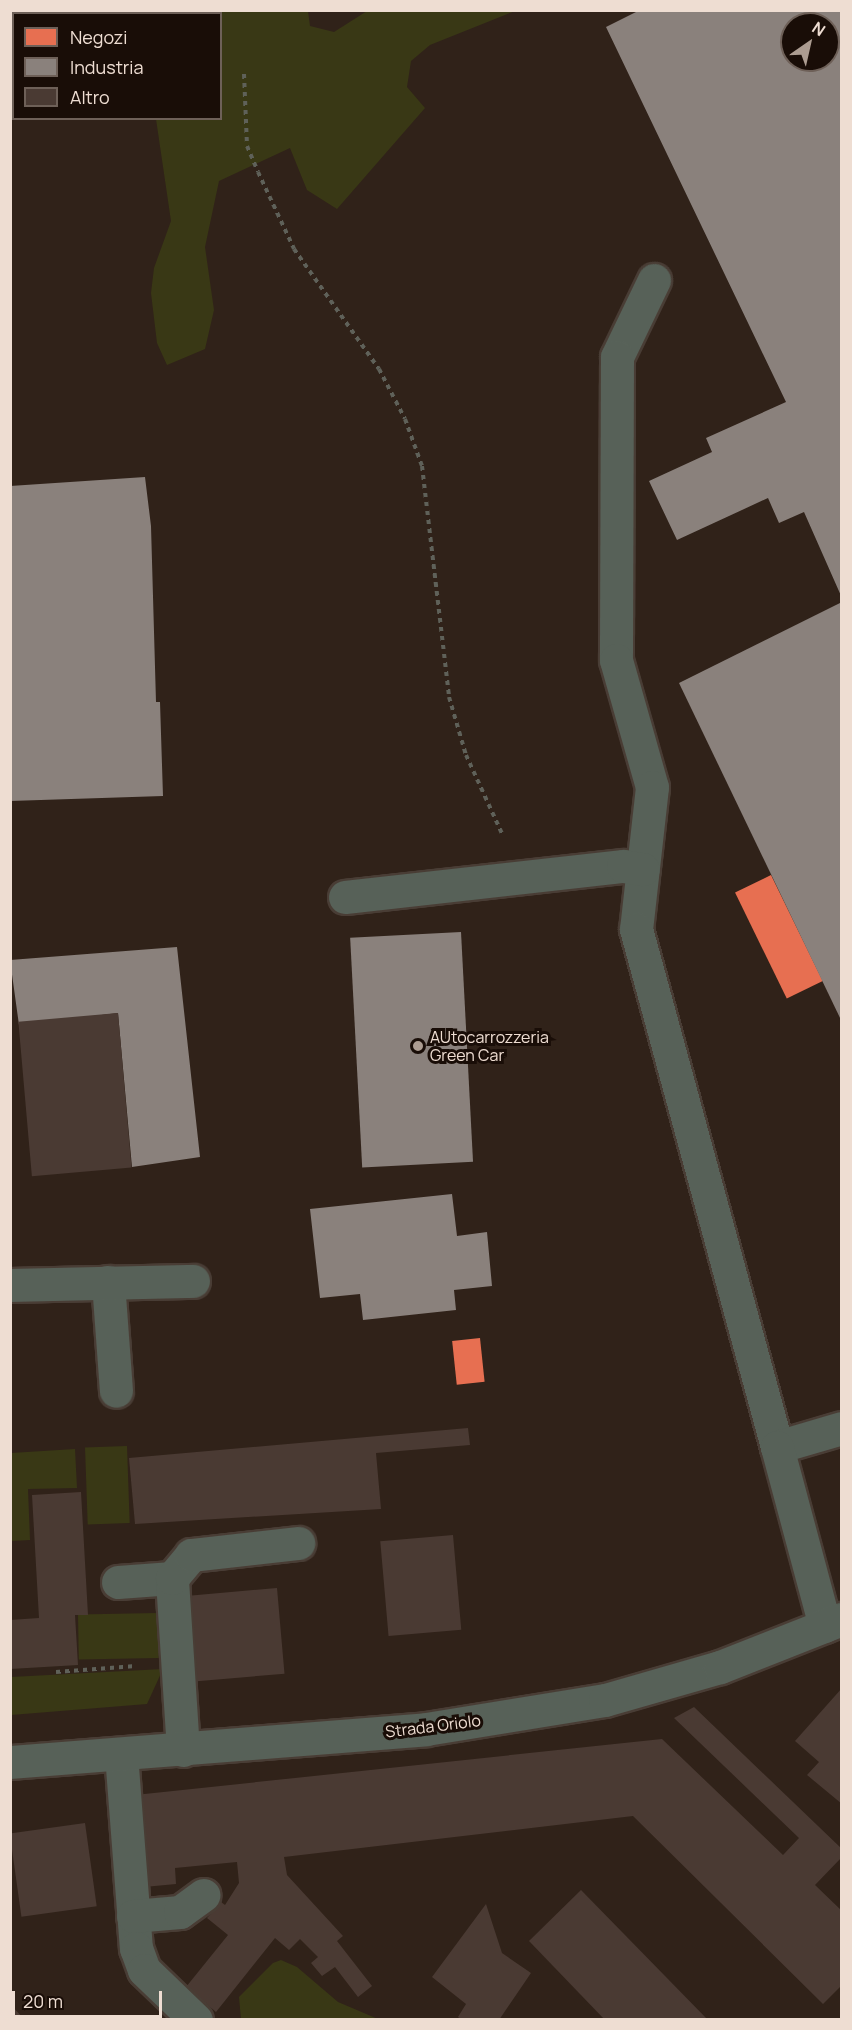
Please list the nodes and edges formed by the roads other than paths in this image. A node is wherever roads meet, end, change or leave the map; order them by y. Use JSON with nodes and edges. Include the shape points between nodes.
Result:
{"nodes":[{"id":1,"x":654,"y":280,"type":"dead end"},
{"id":2,"x":643,"y":869,"type":"junction"},
{"id":3,"x":345,"y":897,"type":"dead end"},
{"id":4,"x":193,"y":1281,"type":"dead end"},
{"id":5,"x":108,"y":1282,"type":"junction"},
{"id":6,"x":10,"y":1285,"type":"edge"},
{"id":7,"x":116,"y":1391,"type":"dead end"},
{"id":8,"x":842,"y":1428,"type":"edge"},
{"id":9,"x":777,"y":1447,"type":"junction"},
{"id":10,"x":298,"y":1543,"type":"dead end"},
{"id":11,"x":172,"y":1578,"type":"junction"},
{"id":12,"x":118,"y":1582,"type":"dead end"},
{"id":13,"x":833,"y":1622,"type":"edge"},
{"id":14,"x":183,"y":1750,"type":"junction"},
{"id":15,"x":121,"y":1754,"type":"junction"},
{"id":16,"x":10,"y":1762,"type":"edge"},
{"id":17,"x":203,"y":1895,"type":"dead end"},
{"id":18,"x":133,"y":1916,"type":"junction"},
{"id":19,"x":196,"y":2019,"type":"edge"}],
"edges":[{"from":1,"to":2,"type":"street","via":[[617,357],[616,660],[652,788]]},
{"from":2,"to":3,"type":"street","via":[[623,866]]},
{"from":2,"to":9,"type":"street","via":[[636,929]]},
{"from":4,"to":5,"type":"street"},
{"from":5,"to":6,"type":"street"},
{"from":5,"to":7,"type":"street"},
{"from":8,"to":9,"type":"street"},
{"from":9,"to":13,"type":"street"},
{"from":10,"to":11,"type":"street","via":[[191,1555]]},
{"from":11,"to":12,"type":"street"},
{"from":11,"to":14,"type":"street"},
{"from":13,"to":14,"type":"street","name":"Strada Oriolo","via":[[720,1668],[605,1700],[426,1729]]},
{"from":14,"to":15,"type":"street","name":"Strada Oriolo"},
{"from":15,"to":16,"type":"street","name":"Strada Oriolo"},
{"from":15,"to":18,"type":"street"},
{"from":17,"to":18,"type":"street","via":[[180,1912]]},
{"from":18,"to":19,"type":"street","via":[[136,1948],[144,1970]]}]}
